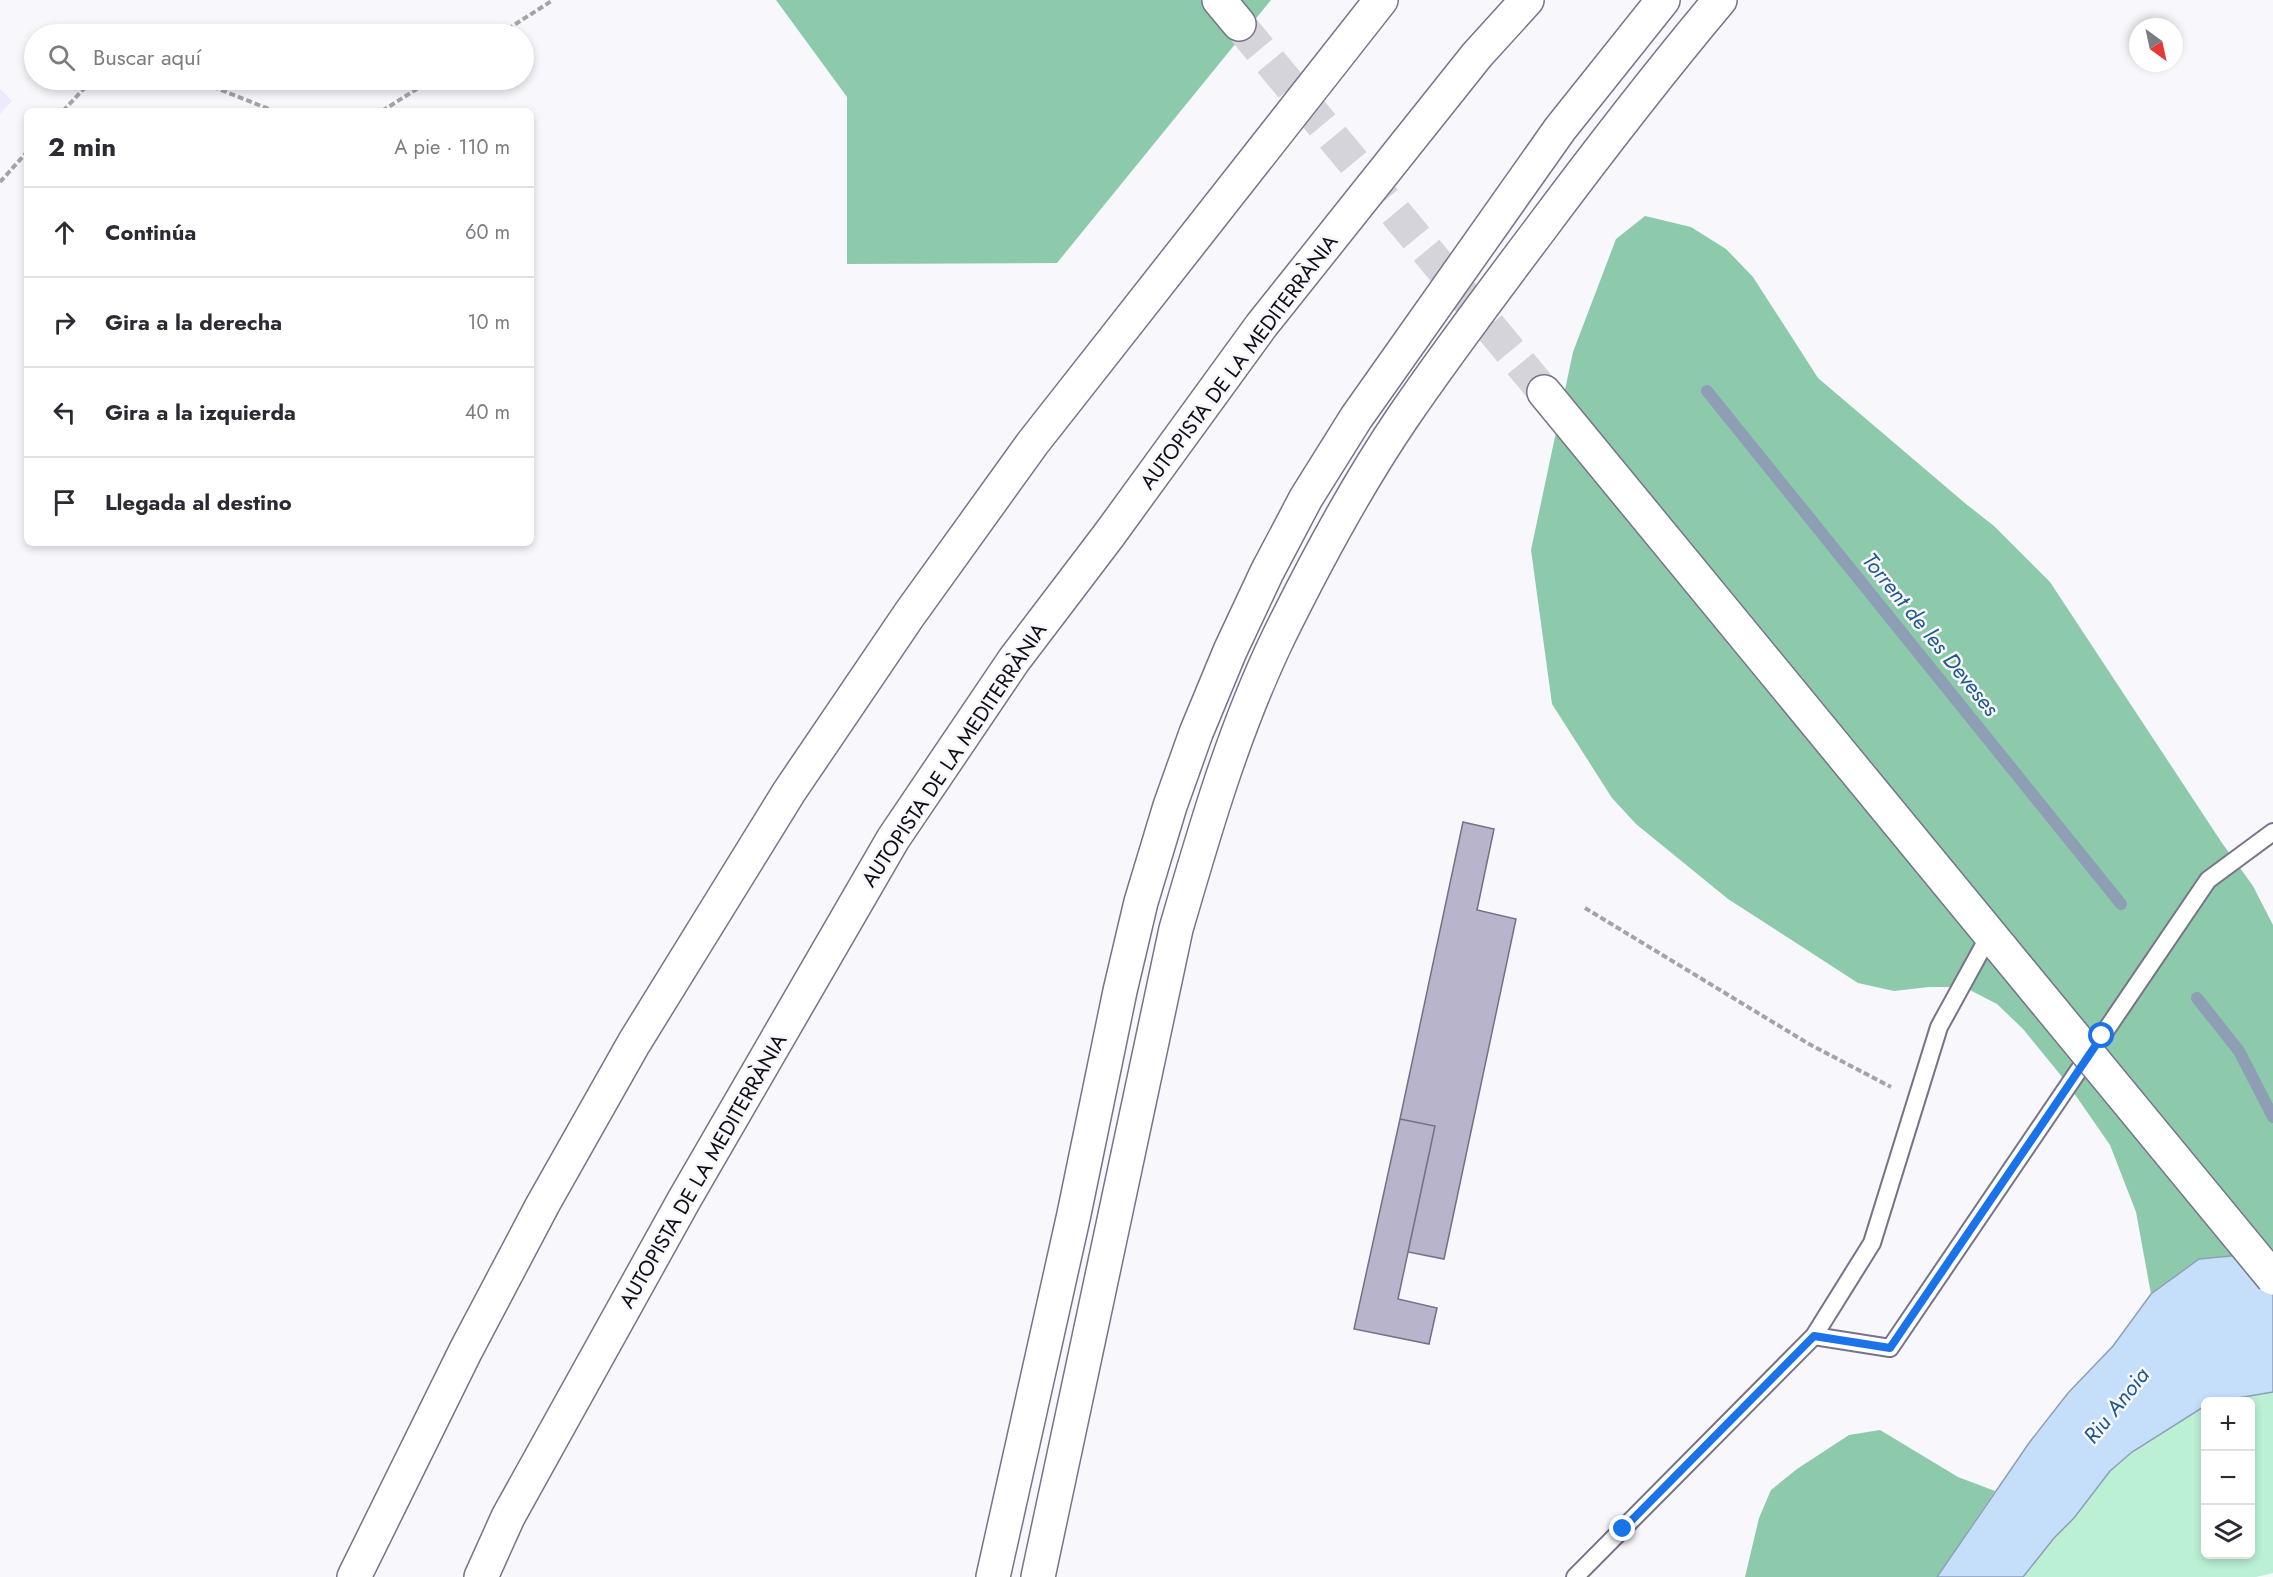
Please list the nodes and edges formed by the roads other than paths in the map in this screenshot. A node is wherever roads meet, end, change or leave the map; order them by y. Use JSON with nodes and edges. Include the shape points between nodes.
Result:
{"nodes":[{"id":1,"x":1381,"y":0,"type":"edge"},
{"id":2,"x":1527,"y":0,"type":"edge"},
{"id":3,"x":1663,"y":0,"type":"edge"},
{"id":4,"x":1720,"y":0,"type":"edge"},
{"id":5,"x":1544,"y":392,"type":"tunnel mouth"},
{"id":6,"x":2273,"y":832,"type":"edge"},
{"id":7,"x":1996,"y":942,"type":"junction"},
{"id":8,"x":2273,"y":1278,"type":"edge"},
{"id":9,"x":1814,"y":1336,"type":"junction"},
{"id":10,"x":354,"y":1577,"type":"edge"},
{"id":11,"x":481,"y":1577,"type":"edge"},
{"id":12,"x":993,"y":1577,"type":"edge"},
{"id":13,"x":1038,"y":1577,"type":"edge"},
{"id":14,"x":1575,"y":1577,"type":"edge"}],
"edges":[{"from":1,"to":10,"type":"main road","via":[[1032,444],[789,792],[634,1043],[543,1204]]},
{"from":2,"to":11,"type":"main road","name":"AUTOPISTA DE LA MEDITERRÀNIA","via":[[1477,55],[1261,326],[1014,660],[893,838],[667,1231],[508,1517]]},
{"from":3,"to":12,"type":"main road","via":[[1560,129],[1356,418],[1306,498],[1230,651],[1170,806],[1141,902]]},
{"from":4,"to":13,"type":"main road","via":[[1583,173],[1402,418],[1339,522],[1255,691],[1219,788],[1176,929]]},
{"from":5,"to":7,"type":"main road"},
{"from":6,"to":9,"type":"lane","via":[[2208,880],[1890,1348]]},
{"from":7,"to":8,"type":"main road","bridge":true},
{"from":7,"to":9,"type":"lane","via":[[1939,1028],[1872,1243]]},
{"from":9,"to":14,"type":"lane"}]}
